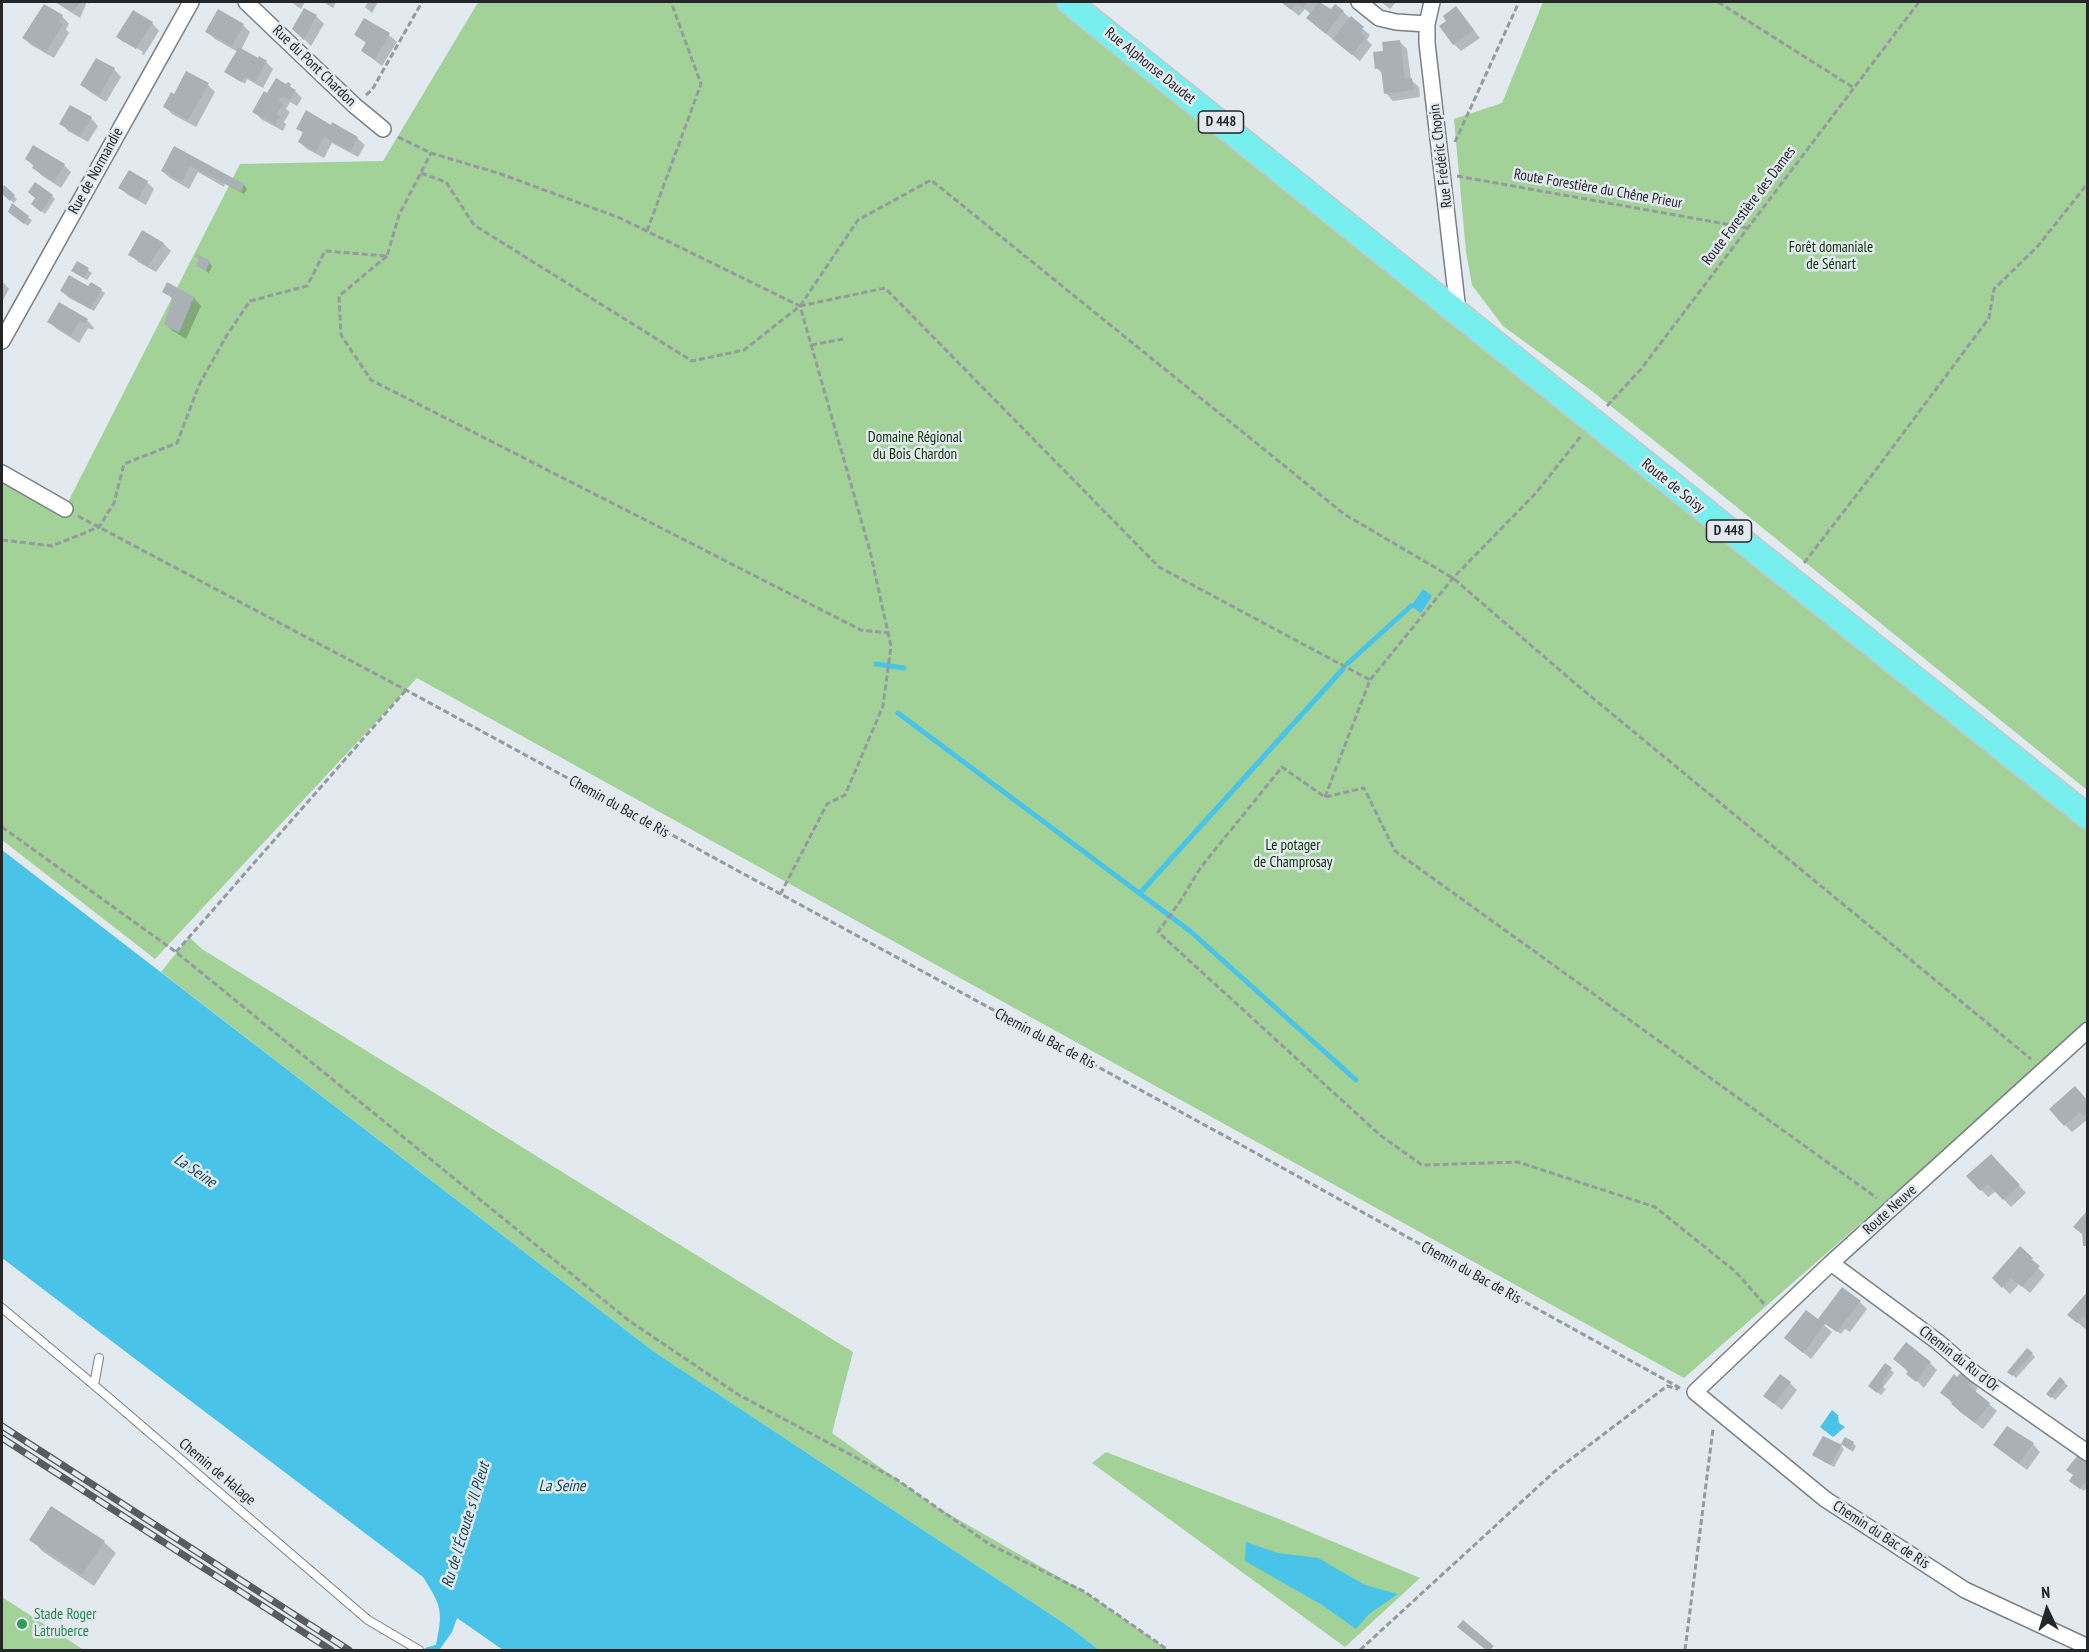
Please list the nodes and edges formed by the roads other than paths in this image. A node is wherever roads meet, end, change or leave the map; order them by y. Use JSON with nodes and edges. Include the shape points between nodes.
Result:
{"nodes":[{"id":1,"x":191,"y":2,"type":"edge"},
{"id":2,"x":246,"y":2,"type":"edge"},
{"id":3,"x":1069,"y":2,"type":"edge"},
{"id":4,"x":1359,"y":2,"type":"edge"},
{"id":5,"x":1431,"y":2,"type":"edge"},
{"id":6,"x":1427,"y":24,"type":"junction"},
{"id":7,"x":383,"y":129,"type":"road end"},
{"id":8,"x":1372,"y":243,"type":"joint"},
{"id":9,"x":1458,"y":312,"type":"junction"},
{"id":10,"x":2,"y":341,"type":"edge"},
{"id":11,"x":2,"y":473,"type":"edge"},
{"id":12,"x":65,"y":509,"type":"road end"},
{"id":13,"x":2088,"y":817,"type":"edge"},
{"id":14,"x":2088,"y":1030,"type":"edge"},
{"id":15,"x":1832,"y":1263,"type":"junction"},
{"id":16,"x":2,"y":1308,"type":"edge"},
{"id":17,"x":99,"y":1358,"type":"dead end"},
{"id":18,"x":94,"y":1385,"type":"junction"},
{"id":19,"x":1689,"y":1391,"type":"joint"},
{"id":20,"x":2088,"y":1453,"type":"edge"},
{"id":21,"x":2088,"y":1647,"type":"edge"},
{"id":22,"x":417,"y":1649,"type":"edge"}],
"edges":[{"from":1,"to":10,"type":"street","name":"Rue de Normandie"},
{"from":2,"to":7,"type":"street","name":"Rue du Pont Chardon"},
{"from":3,"to":8,"type":"main road","name":"Rue Alphonse Daudet","number":"D 448"},
{"from":4,"to":6,"type":"street","via":[[1380,18]]},
{"from":5,"to":6,"type":"street","name":"Rue Frédéric Chopin"},
{"from":6,"to":9,"type":"street","name":"Rue Frédéric Chopin"},
{"from":8,"to":9,"type":"main road","name":"Route de Soisy","number":"D 448"},
{"from":9,"to":13,"type":"main road","name":"Route de Soisy","number":"D 448"},
{"from":11,"to":12,"type":"street"},
{"from":14,"to":15,"type":"street","name":"Route Neuve"},
{"from":15,"to":19,"type":"street","name":"Route Neuve"},
{"from":15,"to":20,"type":"street","name":"Chemin du Ru d'Or","via":[[1975,1374]]},
{"from":16,"to":18,"type":"lane","name":"Chemin de Halage"},
{"from":17,"to":18,"type":"lane"},
{"from":18,"to":22,"type":"lane","name":"Chemin de Halage","via":[[368,1620]]},
{"from":19,"to":21,"type":"street","name":"Chemin du Bac de Ris","via":[[1825,1498],[1965,1590]]}]}
